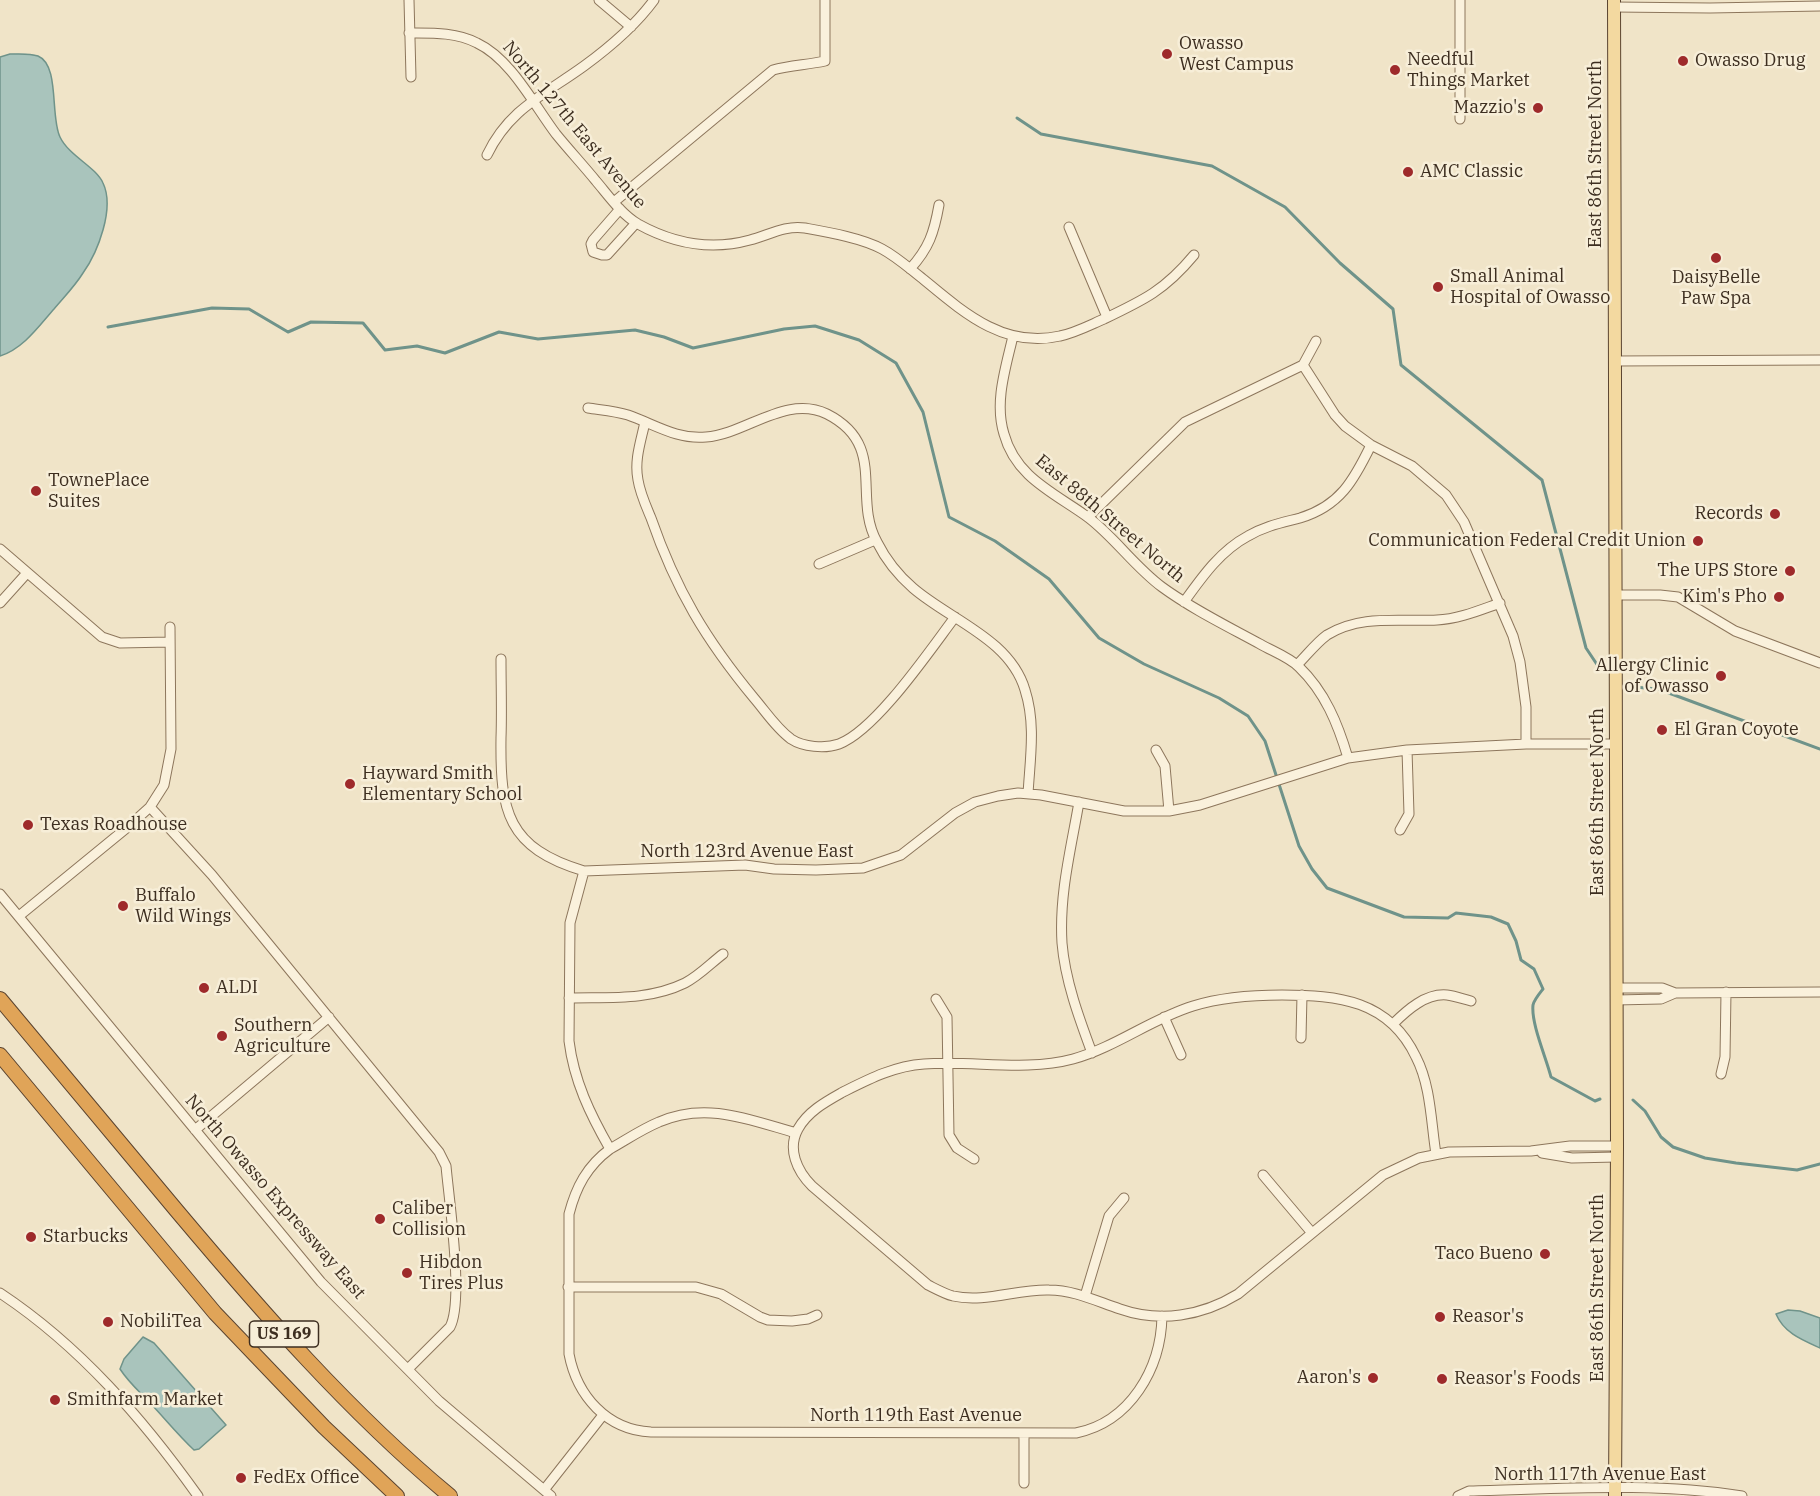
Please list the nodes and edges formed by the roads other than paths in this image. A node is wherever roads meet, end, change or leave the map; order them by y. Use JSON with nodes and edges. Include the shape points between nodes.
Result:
{"nodes":[{"id":1,"x":409,"y":0,"type":"edge"},
{"id":2,"x":599,"y":0,"type":"edge"},
{"id":3,"x":654,"y":0,"type":"edge"},
{"id":4,"x":825,"y":0,"type":"edge"},
{"id":5,"x":1460,"y":0,"type":"edge"},
{"id":6,"x":1614,"y":3,"type":"edge"},
{"id":7,"x":1820,"y":6,"type":"edge"},
{"id":8,"x":631,"y":27,"type":"junction"},
{"id":9,"x":409,"y":33,"type":"junction"},
{"id":10,"x":411,"y":77,"type":"dead end"},
{"id":11,"x":532,"y":101,"type":"junction"},
{"id":12,"x":1460,"y":119,"type":"dead end"},
{"id":13,"x":486,"y":156,"type":"dead end"},
{"id":14,"x":617,"y":205,"type":"junction"},
{"id":15,"x":939,"y":206,"type":"dead end"},
{"id":16,"x":636,"y":223,"type":"junction"},
{"id":17,"x":1069,"y":227,"type":"dead end"},
{"id":18,"x":1194,"y":255,"type":"dead end"},
{"id":19,"x":910,"y":269,"type":"junction"},
{"id":20,"x":1107,"y":317,"type":"junction"},
{"id":21,"x":1013,"y":336,"type":"junction"},
{"id":22,"x":1316,"y":341,"type":"dead end"},
{"id":23,"x":1820,"y":360,"type":"edge"},
{"id":24,"x":1615,"y":362,"type":"junction"},
{"id":25,"x":1303,"y":365,"type":"junction"},
{"id":26,"x":588,"y":408,"type":"dead end"},
{"id":27,"x":645,"y":422,"type":"junction"},
{"id":28,"x":1371,"y":445,"type":"junction"},
{"id":29,"x":1088,"y":518,"type":"junction"},
{"id":30,"x":875,"y":540,"type":"junction"},
{"id":31,"x":0,"y":549,"type":"edge"},
{"id":32,"x":819,"y":564,"type":"dead end"},
{"id":33,"x":27,"y":573,"type":"junction"},
{"id":34,"x":1616,"y":594,"type":"junction"},
{"id":35,"x":1184,"y":602,"type":"junction"},
{"id":36,"x":0,"y":603,"type":"edge"},
{"id":37,"x":1500,"y":603,"type":"junction"},
{"id":38,"x":954,"y":617,"type":"junction"},
{"id":39,"x":170,"y":627,"type":"dead end"},
{"id":40,"x":170,"y":642,"type":"junction"},
{"id":41,"x":501,"y":659,"type":"dead end"},
{"id":42,"x":1820,"y":663,"type":"edge"},
{"id":43,"x":1297,"y":665,"type":"junction"},
{"id":44,"x":1527,"y":744,"type":"junction"},
{"id":45,"x":1616,"y":744,"type":"junction"},
{"id":46,"x":1156,"y":750,"type":"dead end"},
{"id":47,"x":1407,"y":750,"type":"junction"},
{"id":48,"x":1348,"y":758,"type":"junction"},
{"id":49,"x":1028,"y":794,"type":"junction"},
{"id":50,"x":1079,"y":802,"type":"junction"},
{"id":51,"x":150,"y":807,"type":"junction"},
{"id":52,"x":1169,"y":811,"type":"junction"},
{"id":53,"x":1400,"y":830,"type":"dead end"},
{"id":54,"x":584,"y":871,"type":"junction"},
{"id":55,"x":0,"y":894,"type":"edge"},
{"id":56,"x":19,"y":916,"type":"junction"},
{"id":57,"x":723,"y":954,"type":"dead end"},
{"id":58,"x":1726,"y":992,"type":"junction"},
{"id":59,"x":1820,"y":992,"type":"edge"},
{"id":60,"x":1616,"y":994,"type":"junction"},
{"id":61,"x":1302,"y":995,"type":"junction"},
{"id":62,"x":569,"y":998,"type":"junction"},
{"id":63,"x":0,"y":999,"type":"edge"},
{"id":64,"x":936,"y":999,"type":"dead end"},
{"id":65,"x":1471,"y":1001,"type":"dead end"},
{"id":66,"x":329,"y":1017,"type":"junction"},
{"id":67,"x":1164,"y":1017,"type":"junction"},
{"id":68,"x":1393,"y":1024,"type":"junction"},
{"id":69,"x":1302,"y":1038,"type":"dead end"},
{"id":70,"x":1092,"y":1053,"type":"junction"},
{"id":71,"x":0,"y":1054,"type":"edge"},
{"id":72,"x":1181,"y":1056,"type":"dead end"},
{"id":73,"x":947,"y":1063,"type":"junction"},
{"id":74,"x":1721,"y":1074,"type":"dead end"},
{"id":75,"x":195,"y":1130,"type":"junction"},
{"id":76,"x":796,"y":1133,"type":"junction"},
{"id":77,"x":610,"y":1149,"type":"junction"},
{"id":78,"x":1617,"y":1152,"type":"junction"},
{"id":79,"x":1436,"y":1154,"type":"junction"},
{"id":80,"x":974,"y":1159,"type":"dead end"},
{"id":81,"x":1263,"y":1175,"type":"dead end"},
{"id":82,"x":1124,"y":1198,"type":"dead end"},
{"id":83,"x":1312,"y":1233,"type":"junction"},
{"id":84,"x":568,"y":1287,"type":"junction"},
{"id":85,"x":0,"y":1293,"type":"edge"},
{"id":86,"x":1084,"y":1296,"type":"junction"},
{"id":87,"x":817,"y":1315,"type":"dead end"},
{"id":88,"x":1162,"y":1316,"type":"junction"},
{"id":89,"x":408,"y":1369,"type":"junction"},
{"id":90,"x":603,"y":1415,"type":"junction"},
{"id":91,"x":1024,"y":1433,"type":"junction"},
{"id":92,"x":1024,"y":1483,"type":"dead end"},
{"id":93,"x":1615,"y":1492,"type":"edge"},
{"id":94,"x":548,"y":1493,"type":"edge"},
{"id":95,"x":198,"y":1496,"type":"edge"},
{"id":96,"x":397,"y":1496,"type":"edge"},
{"id":97,"x":450,"y":1496,"type":"edge"},
{"id":98,"x":1458,"y":1496,"type":"edge"},
{"id":99,"x":1742,"y":1496,"type":"edge"}],
"edges":[{"from":1,"to":9,"type":"street"},
{"from":2,"to":8,"type":"street"},
{"from":3,"to":8,"type":"street"},
{"from":4,"to":14,"type":"street","via":[[825,62],[791,64],[773,70]]},
{"from":5,"to":12,"type":"street"},
{"from":6,"to":7,"type":"street","via":[[1710,8]]},
{"from":6,"to":24,"type":"main road","name":"East 86th Street North"},
{"from":8,"to":11,"type":"street","via":[[584,66]]},
{"from":9,"to":10,"type":"street"},
{"from":9,"to":11,"type":"street","name":"North 127th East Avenue","via":[[443,33],[478,43],[509,68]]},
{"from":11,"to":13,"type":"street","via":[[507,122]]},
{"from":11,"to":14,"type":"street","name":"North 127th East Avenue"},
{"from":14,"to":16,"type":"street","name":"North 127th East Avenue"},
{"from":14,"to":16,"type":"street","via":[[593,240],[593,252],[607,255]]},
{"from":15,"to":19,"type":"street","via":[[928,246]]},
{"from":16,"to":19,"type":"street","name":"North 127th East Avenue","via":[[668,239],[708,246],[804,228],[882,248]]},
{"from":17,"to":20,"type":"street"},
{"from":18,"to":20,"type":"street","name":"North 127th East Avenue","via":[[1164,287]]},
{"from":19,"to":21,"type":"street","name":"North 127th East Avenue","via":[[971,318]]},
{"from":20,"to":21,"type":"street","name":"North 127th East Avenue","via":[[1060,336]]},
{"from":21,"to":29,"type":"street","name":"East 88th Street North","via":[[1000,410],[1008,447],[1033,481]]},
{"from":22,"to":25,"type":"street"},
{"from":23,"to":24,"type":"street"},
{"from":24,"to":34,"type":"main road","name":"East 86th Street North"},
{"from":25,"to":28,"type":"street","via":[[1335,415]]},
{"from":25,"to":29,"type":"street","via":[[1185,422]]},
{"from":26,"to":27,"type":"street"},
{"from":27,"to":30,"type":"street","via":[[677,435],[707,437],[785,411],[825,414],[842,424],[860,446]]},
{"from":27,"to":38,"type":"street","via":[[637,478],[663,555],[703,631],[729,668],[792,740],[806,745],[838,744],[865,726],[902,686]]},
{"from":28,"to":35,"type":"street","via":[[1345,491],[1329,505],[1245,537],[1212,566]]},
{"from":28,"to":37,"type":"street","via":[[1412,466],[1446,495],[1472,536]]},
{"from":29,"to":35,"type":"street","name":"East 88th Street North","via":[[1159,585]]},
{"from":30,"to":32,"type":"street"},
{"from":30,"to":38,"type":"street","via":[[893,568],[915,590]]},
{"from":31,"to":33,"type":"street"},
{"from":33,"to":36,"type":"street"},
{"from":33,"to":40,"type":"street","via":[[102,637],[120,643]]},
{"from":34,"to":42,"type":"street","via":[[1678,597],[1735,631]]},
{"from":34,"to":45,"type":"main road","name":"East 86th Street North"},
{"from":35,"to":43,"type":"street","name":"East 88th Street North"},
{"from":37,"to":43,"type":"street","via":[[1438,620],[1353,624],[1327,636]]},
{"from":37,"to":44,"type":"street","via":[[1520,662]]},
{"from":38,"to":49,"type":"street","via":[[998,648],[1025,689],[1032,730]]},
{"from":39,"to":40,"type":"street"},
{"from":40,"to":51,"type":"street","via":[[171,749],[164,785]]},
{"from":41,"to":54,"type":"street","name":"North 123rd Avenue East","via":[[502,787],[511,820],[546,856]]},
{"from":43,"to":48,"type":"street","name":"East 88th Street North","via":[[1328,704]]},
{"from":44,"to":45,"type":"street","name":"North 123rd Avenue East"},
{"from":44,"to":47,"type":"street","name":"North 123rd Avenue East"},
{"from":45,"to":60,"type":"main road","name":"East 86th Street North"},
{"from":46,"to":52,"type":"street","via":[[1165,766]]},
{"from":47,"to":48,"type":"street","name":"North 123rd Avenue East"},
{"from":47,"to":53,"type":"street","via":[[1408,814]]},
{"from":48,"to":52,"type":"street","name":"North 123rd Avenue East","via":[[1200,806]]},
{"from":49,"to":50,"type":"street","name":"North 123rd Avenue East"},
{"from":49,"to":54,"type":"street","name":"North 123rd Avenue East","via":[[975,802],[954,813],[901,855],[863,868],[774,870],[745,865]]},
{"from":50,"to":52,"type":"street","name":"North 123rd Avenue East","via":[[1124,811]]},
{"from":50,"to":70,"type":"street","via":[[1065,875],[1062,943],[1067,973]]},
{"from":51,"to":56,"type":"street"},
{"from":51,"to":66,"type":"street","via":[[212,875]]},
{"from":54,"to":62,"type":"street","via":[[570,923]]},
{"from":55,"to":56,"type":"street","name":"North Owasso Expressway East"},
{"from":56,"to":75,"type":"street","name":"North Owasso Expressway East"},
{"from":57,"to":62,"type":"street","via":[[688,982],[669,990],[636,997]]},
{"from":58,"to":59,"type":"street"},
{"from":58,"to":60,"type":"street","via":[[1675,993],[1661,999]]},
{"from":58,"to":74,"type":"street"},
{"from":60,"to":78,"type":"main road","name":"East 86th Street North"},
{"from":61,"to":67,"type":"street","via":[[1232,997]]},
{"from":61,"to":68,"type":"street","via":[[1361,1004]]},
{"from":61,"to":69,"type":"street"},
{"from":62,"to":77,"type":"street","via":[[574,1070],[586,1104]]},
{"from":63,"to":97,"type":"highway","number":"US 169","via":[[262,1311],[316,1369]]},
{"from":64,"to":73,"type":"street","via":[[947,1017]]},
{"from":65,"to":68,"type":"street","via":[[1436,996],[1413,1006]]},
{"from":66,"to":75,"type":"street"},
{"from":66,"to":89,"type":"street","via":[[439,1152],[446,1166],[455,1272],[454,1319]]},
{"from":67,"to":70,"type":"street"},
{"from":67,"to":72,"type":"street"},
{"from":68,"to":79,"type":"street","via":[[1420,1065]]},
{"from":70,"to":73,"type":"street","via":[[1049,1063]]},
{"from":71,"to":96,"type":"highway","number":"US 169","via":[[215,1313],[324,1428]]},
{"from":73,"to":76,"type":"street","via":[[909,1066],[872,1077],[819,1106]]},
{"from":73,"to":80,"type":"street","via":[[950,1135],[957,1148]]},
{"from":75,"to":89,"type":"street","name":"North Owasso Expressway East","via":[[321,1282]]},
{"from":76,"to":77,"type":"street","via":[[739,1116],[692,1113],[659,1122]]},
{"from":76,"to":86,"type":"street","via":[[795,1156],[802,1176],[928,1285],[965,1298],[1034,1290]]},
{"from":77,"to":84,"type":"street","via":[[590,1167],[575,1193],[569,1214]]},
{"from":78,"to":79,"type":"street","via":[[1572,1158],[1531,1151]]},
{"from":78,"to":93,"type":"main road","name":"East 86th Street North"},
{"from":79,"to":83,"type":"street","via":[[1383,1175]]},
{"from":81,"to":83,"type":"street"},
{"from":82,"to":86,"type":"street","via":[[1109,1216]]},
{"from":83,"to":88,"type":"street","via":[[1223,1303],[1196,1313]]},
{"from":84,"to":87,"type":"street","via":[[696,1287],[726,1296],[768,1320],[792,1321]]},
{"from":84,"to":90,"type":"street","via":[[572,1369],[583,1394]]},
{"from":85,"to":95,"type":"street","via":[[45,1326],[114,1391]]},
{"from":86,"to":88,"type":"street","via":[[1133,1313]]},
{"from":88,"to":91,"type":"street","name":"North 119th East Avenue","via":[[1160,1346],[1152,1367],[1129,1404],[1117,1415],[1102,1426],[1076,1433]]},
{"from":89,"to":94,"type":"street","name":"North Owasso Expressway East","via":[[439,1401]]},
{"from":90,"to":91,"type":"street","name":"North 119th East Avenue","via":[[641,1431]]},
{"from":90,"to":94,"type":"street"},
{"from":91,"to":92,"type":"street"},
{"from":93,"to":98,"type":"street","name":"North 117th Avenue East","via":[[1469,1491]]},
{"from":93,"to":99,"type":"street","name":"North 117th Avenue East","via":[[1714,1492]]}]}
